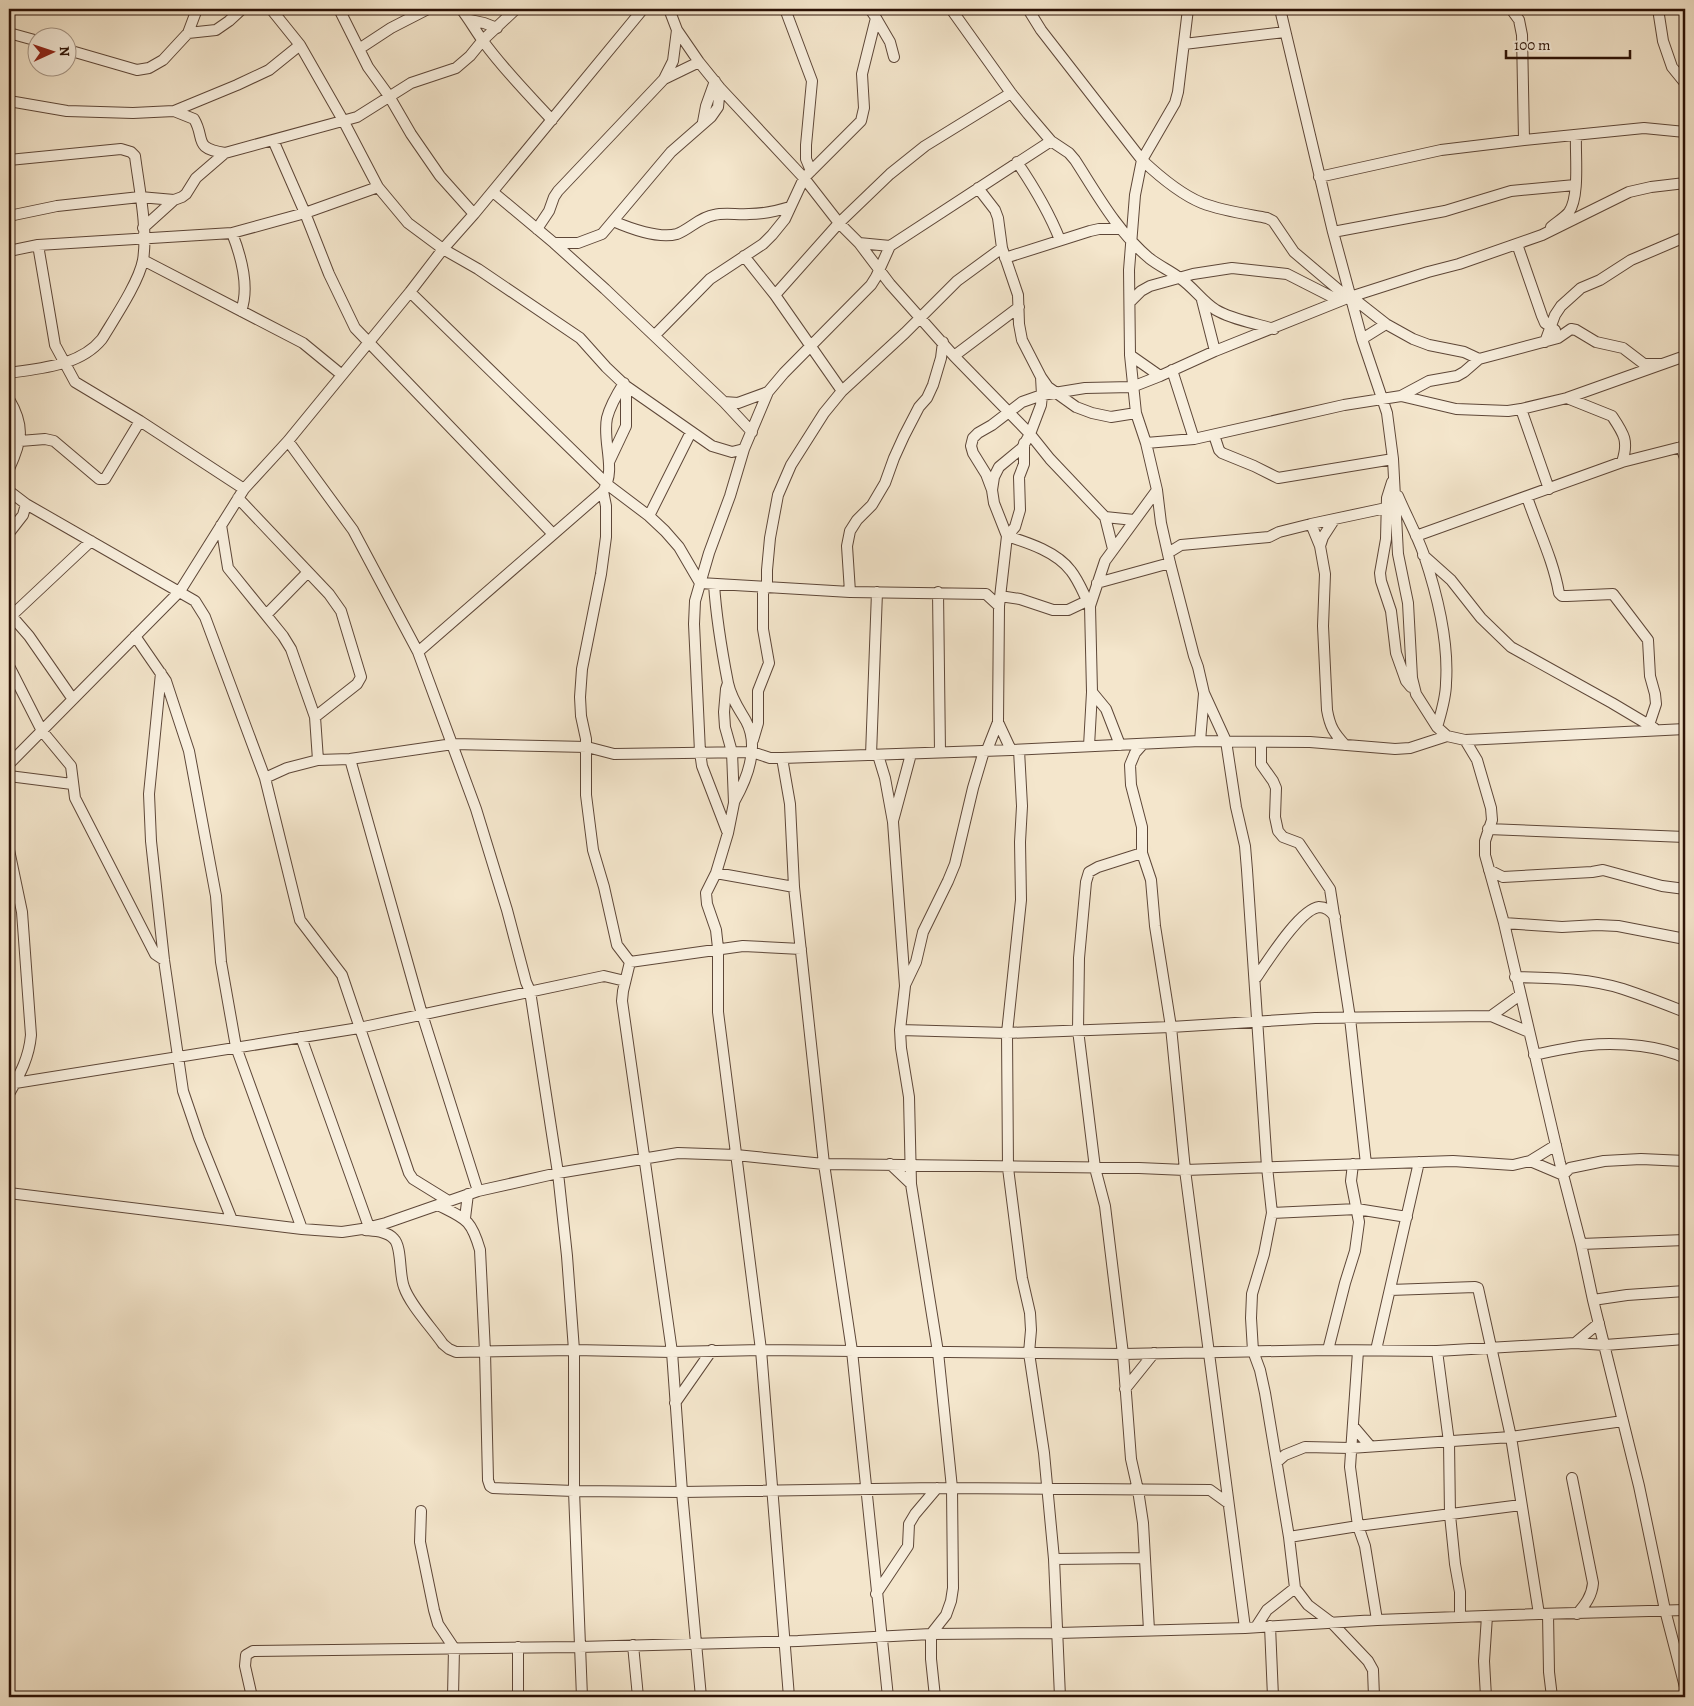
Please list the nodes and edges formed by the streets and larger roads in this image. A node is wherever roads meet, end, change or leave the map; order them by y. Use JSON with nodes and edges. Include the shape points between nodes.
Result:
{"nodes":[{"id":1,"x":197,"y":9,"type":"edge"},
{"id":2,"x":242,"y":9,"type":"edge"},
{"id":3,"x":271,"y":9,"type":"edge"},
{"id":4,"x":339,"y":9,"type":"edge"},
{"id":5,"x":428,"y":9,"type":"edge"},
{"id":6,"x":460,"y":9,"type":"edge"},
{"id":7,"x":516,"y":9,"type":"edge"},
{"id":8,"x":643,"y":9,"type":"edge"},
{"id":9,"x":669,"y":9,"type":"edge"},
{"id":10,"x":785,"y":9,"type":"edge"},
{"id":11,"x":870,"y":9,"type":"edge"},
{"id":12,"x":950,"y":9,"type":"edge"},
{"id":13,"x":1028,"y":9,"type":"edge"},
{"id":14,"x":1188,"y":9,"type":"edge"},
{"id":15,"x":1280,"y":9,"type":"edge"},
{"id":16,"x":1511,"y":9,"type":"edge"},
{"id":17,"x":1658,"y":9,"type":"edge"},
{"id":18,"x":876,"y":18,"type":"junction"},
{"id":19,"x":470,"y":20,"type":"junction"},
{"id":20,"x":497,"y":28,"type":"junction"},
{"id":21,"x":677,"y":30,"type":"junction"},
{"id":22,"x":1285,"y":32,"type":"junction"},
{"id":23,"x":9,"y":33,"type":"edge"},
{"id":24,"x":188,"y":33,"type":"junction"},
{"id":25,"x":28,"y":38,"type":"edge"},
{"id":26,"x":483,"y":40,"type":"junction"},
{"id":27,"x":1184,"y":44,"type":"junction"},
{"id":28,"x":300,"y":45,"type":"junction"},
{"id":29,"x":359,"y":49,"type":"junction"},
{"id":30,"x":78,"y":53,"type":"edge"},
{"id":31,"x":894,"y":57,"type":"dead end"},
{"id":32,"x":699,"y":62,"type":"junction"},
{"id":33,"x":664,"y":79,"type":"junction"},
{"id":34,"x":1685,"y":83,"type":"edge"},
{"id":35,"x":717,"y":84,"type":"junction"},
{"id":36,"x":1011,"y":93,"type":"junction"},
{"id":37,"x":388,"y":96,"type":"junction"},
{"id":38,"x":9,"y":102,"type":"edge"},
{"id":39,"x":174,"y":111,"type":"junction"},
{"id":40,"x":552,"y":120,"type":"junction"},
{"id":41,"x":344,"y":122,"type":"junction"},
{"id":42,"x":1685,"y":132,"type":"edge"},
{"id":43,"x":1576,"y":135,"type":"junction"},
{"id":44,"x":273,"y":140,"type":"junction"},
{"id":45,"x":1051,"y":140,"type":"junction"},
{"id":46,"x":1524,"y":140,"type":"junction"},
{"id":47,"x":225,"y":154,"type":"junction"},
{"id":48,"x":9,"y":160,"type":"edge"},
{"id":49,"x":1142,"y":160,"type":"junction"},
{"id":50,"x":1018,"y":162,"type":"junction"},
{"id":51,"x":807,"y":175,"type":"junction"},
{"id":52,"x":1319,"y":177,"type":"junction"},
{"id":53,"x":1685,"y":183,"type":"edge"},
{"id":54,"x":1575,"y":185,"type":"junction"},
{"id":55,"x":378,"y":187,"type":"junction"},
{"id":56,"x":978,"y":188,"type":"junction"},
{"id":57,"x":493,"y":192,"type":"junction"},
{"id":58,"x":140,"y":197,"type":"junction"},
{"id":59,"x":174,"y":200,"type":"junction"},
{"id":60,"x":790,"y":207,"type":"junction"},
{"id":61,"x":305,"y":213,"type":"junction"},
{"id":62,"x":474,"y":214,"type":"junction"},
{"id":63,"x":9,"y":216,"type":"edge"},
{"id":64,"x":613,"y":221,"type":"junction"},
{"id":65,"x":839,"y":223,"type":"junction"},
{"id":66,"x":1120,"y":228,"type":"junction"},
{"id":67,"x":537,"y":229,"type":"junction"},
{"id":68,"x":1333,"y":232,"type":"junction"},
{"id":69,"x":232,"y":233,"type":"junction"},
{"id":70,"x":144,"y":234,"type":"junction"},
{"id":71,"x":1542,"y":235,"type":"junction"},
{"id":72,"x":1685,"y":237,"type":"edge"},
{"id":73,"x":1060,"y":240,"type":"junction"},
{"id":74,"x":1131,"y":241,"type":"junction"},
{"id":75,"x":554,"y":243,"type":"junction"},
{"id":76,"x":859,"y":243,"type":"junction"},
{"id":77,"x":1517,"y":244,"type":"junction"},
{"id":78,"x":38,"y":245,"type":"junction"},
{"id":79,"x":890,"y":246,"type":"junction"},
{"id":80,"x":443,"y":249,"type":"junction"},
{"id":81,"x":9,"y":251,"type":"edge"},
{"id":82,"x":1003,"y":253,"type":"junction"},
{"id":83,"x":744,"y":256,"type":"junction"},
{"id":84,"x":143,"y":260,"type":"junction"},
{"id":85,"x":879,"y":270,"type":"junction"},
{"id":86,"x":1179,"y":277,"type":"junction"},
{"id":87,"x":410,"y":292,"type":"junction"},
{"id":88,"x":776,"y":295,"type":"junction"},
{"id":89,"x":1202,"y":300,"type":"junction"},
{"id":90,"x":1347,"y":300,"type":"junction"},
{"id":91,"x":1130,"y":302,"type":"junction"},
{"id":92,"x":1019,"y":307,"type":"junction"},
{"id":93,"x":241,"y":311,"type":"junction"},
{"id":94,"x":920,"y":316,"type":"junction"},
{"id":95,"x":1386,"y":324,"type":"junction"},
{"id":96,"x":1550,"y":327,"type":"junction"},
{"id":97,"x":1274,"y":329,"type":"junction"},
{"id":98,"x":1565,"y":334,"type":"junction"},
{"id":99,"x":655,"y":335,"type":"junction"},
{"id":100,"x":1362,"y":339,"type":"junction"},
{"id":101,"x":943,"y":342,"type":"junction"},
{"id":102,"x":1545,"y":342,"type":"junction"},
{"id":103,"x":369,"y":343,"type":"junction"},
{"id":104,"x":810,"y":346,"type":"junction"},
{"id":105,"x":1215,"y":351,"type":"junction"},
{"id":106,"x":1130,"y":355,"type":"junction"},
{"id":107,"x":954,"y":356,"type":"junction"},
{"id":108,"x":1685,"y":356,"type":"edge"},
{"id":109,"x":1479,"y":359,"type":"junction"},
{"id":110,"x":64,"y":364,"type":"junction"},
{"id":111,"x":1662,"y":364,"type":"junction"},
{"id":112,"x":1172,"y":370,"type":"junction"},
{"id":113,"x":9,"y":373,"type":"edge"},
{"id":114,"x":342,"y":375,"type":"junction"},
{"id":115,"x":1160,"y":376,"type":"junction"},
{"id":116,"x":1041,"y":377,"type":"junction"},
{"id":117,"x":625,"y":384,"type":"junction"},
{"id":118,"x":1132,"y":387,"type":"junction"},
{"id":119,"x":842,"y":391,"type":"junction"},
{"id":120,"x":768,"y":392,"type":"junction"},
{"id":121,"x":1055,"y":393,"type":"junction"},
{"id":122,"x":1042,"y":395,"type":"junction"},
{"id":123,"x":1401,"y":396,"type":"junction"},
{"id":124,"x":1567,"y":398,"type":"junction"},
{"id":125,"x":9,"y":399,"type":"edge"},
{"id":126,"x":1384,"y":399,"type":"junction"},
{"id":127,"x":724,"y":402,"type":"junction"},
{"id":128,"x":1522,"y":410,"type":"junction"},
{"id":129,"x":1008,"y":411,"type":"junction"},
{"id":130,"x":1136,"y":413,"type":"junction"},
{"id":131,"x":140,"y":421,"type":"junction"},
{"id":132,"x":691,"y":432,"type":"junction"},
{"id":133,"x":752,"y":432,"type":"junction"},
{"id":134,"x":1214,"y":435,"type":"junction"},
{"id":135,"x":1027,"y":438,"type":"junction"},
{"id":136,"x":1194,"y":439,"type":"junction"},
{"id":137,"x":20,"y":441,"type":"junction"},
{"id":138,"x":288,"y":441,"type":"junction"},
{"id":139,"x":1146,"y":442,"type":"junction"},
{"id":140,"x":1683,"y":446,"type":"edge"},
{"id":141,"x":744,"y":449,"type":"junction"},
{"id":142,"x":1685,"y":458,"type":"edge"},
{"id":143,"x":1393,"y":459,"type":"junction"},
{"id":144,"x":609,"y":462,"type":"junction"},
{"id":145,"x":1622,"y":462,"type":"junction"},
{"id":146,"x":9,"y":469,"type":"edge"},
{"id":147,"x":1394,"y":483,"type":"junction"},
{"id":148,"x":606,"y":488,"type":"junction"},
{"id":149,"x":1549,"y":489,"type":"junction"},
{"id":150,"x":992,"y":490,"type":"junction"},
{"id":151,"x":1157,"y":490,"type":"junction"},
{"id":152,"x":9,"y":491,"type":"edge"},
{"id":153,"x":241,"y":494,"type":"junction"},
{"id":154,"x":1527,"y":497,"type":"junction"},
{"id":155,"x":26,"y":504,"type":"junction"},
{"id":156,"x":1386,"y":508,"type":"junction"},
{"id":157,"x":648,"y":516,"type":"junction"},
{"id":158,"x":1104,"y":517,"type":"junction"},
{"id":159,"x":1134,"y":520,"type":"junction"},
{"id":160,"x":1334,"y":520,"type":"junction"},
{"id":161,"x":1161,"y":523,"type":"junction"},
{"id":162,"x":1311,"y":524,"type":"junction"},
{"id":163,"x":221,"y":525,"type":"junction"},
{"id":164,"x":9,"y":533,"type":"edge"},
{"id":165,"x":553,"y":534,"type":"junction"},
{"id":166,"x":1007,"y":536,"type":"junction"},
{"id":167,"x":1416,"y":536,"type":"junction"},
{"id":168,"x":92,"y":541,"type":"junction"},
{"id":169,"x":1181,"y":545,"type":"junction"},
{"id":170,"x":1320,"y":546,"type":"junction"},
{"id":171,"x":1113,"y":549,"type":"junction"},
{"id":172,"x":1424,"y":555,"type":"junction"},
{"id":173,"x":1169,"y":558,"type":"junction"},
{"id":174,"x":767,"y":570,"type":"junction"},
{"id":175,"x":308,"y":572,"type":"junction"},
{"id":176,"x":1002,"y":576,"type":"junction"},
{"id":177,"x":700,"y":583,"type":"junction"},
{"id":178,"x":1097,"y":583,"type":"junction"},
{"id":179,"x":714,"y":584,"type":"junction"},
{"id":180,"x":765,"y":587,"type":"junction"},
{"id":181,"x":780,"y":588,"type":"junction"},
{"id":182,"x":180,"y":592,"type":"junction"},
{"id":183,"x":850,"y":592,"type":"junction"},
{"id":184,"x":877,"y":592,"type":"junction"},
{"id":185,"x":938,"y":592,"type":"junction"},
{"id":186,"x":986,"y":594,"type":"junction"},
{"id":187,"x":1000,"y":601,"type":"junction"},
{"id":188,"x":1089,"y":603,"type":"junction"},
{"id":189,"x":10,"y":615,"type":"edge"},
{"id":190,"x":266,"y":615,"type":"junction"},
{"id":191,"x":135,"y":636,"type":"junction"},
{"id":192,"x":418,"y":652,"type":"junction"},
{"id":193,"x":9,"y":666,"type":"edge"},
{"id":194,"x":161,"y":672,"type":"junction"},
{"id":195,"x":728,"y":683,"type":"junction"},
{"id":196,"x":1092,"y":692,"type":"junction"},
{"id":197,"x":1204,"y":693,"type":"junction"},
{"id":198,"x":1416,"y":694,"type":"junction"},
{"id":199,"x":72,"y":698,"type":"junction"},
{"id":200,"x":315,"y":717,"type":"junction"},
{"id":201,"x":998,"y":722,"type":"junction"},
{"id":202,"x":1437,"y":727,"type":"junction"},
{"id":203,"x":1653,"y":728,"type":"junction"},
{"id":204,"x":1685,"y":729,"type":"edge"},
{"id":205,"x":42,"y":731,"type":"junction"},
{"id":206,"x":1447,"y":736,"type":"junction"},
{"id":207,"x":1465,"y":740,"type":"junction"},
{"id":208,"x":1200,"y":741,"type":"junction"},
{"id":209,"x":1226,"y":741,"type":"junction"},
{"id":210,"x":1260,"y":742,"type":"junction"},
{"id":211,"x":453,"y":744,"type":"junction"},
{"id":212,"x":1143,"y":744,"type":"junction"},
{"id":213,"x":1120,"y":745,"type":"junction"},
{"id":214,"x":1345,"y":745,"type":"junction"},
{"id":215,"x":1089,"y":746,"type":"junction"},
{"id":216,"x":587,"y":747,"type":"junction"},
{"id":217,"x":752,"y":748,"type":"junction"},
{"id":218,"x":1015,"y":750,"type":"junction"},
{"id":219,"x":985,"y":751,"type":"junction"},
{"id":220,"x":700,"y":752,"type":"junction"},
{"id":221,"x":732,"y":752,"type":"junction"},
{"id":222,"x":940,"y":752,"type":"junction"},
{"id":223,"x":911,"y":754,"type":"junction"},
{"id":224,"x":874,"y":755,"type":"junction"},
{"id":225,"x":782,"y":758,"type":"junction"},
{"id":226,"x":350,"y":759,"type":"junction"},
{"id":227,"x":318,"y":760,"type":"junction"},
{"id":228,"x":9,"y":764,"type":"edge"},
{"id":229,"x":9,"y":776,"type":"edge"},
{"id":230,"x":265,"y":778,"type":"junction"},
{"id":231,"x":72,"y":784,"type":"junction"},
{"id":232,"x":734,"y":803,"type":"junction"},
{"id":233,"x":893,"y":822,"type":"junction"},
{"id":234,"x":1488,"y":829,"type":"junction"},
{"id":235,"x":728,"y":833,"type":"junction"},
{"id":236,"x":1685,"y":837,"type":"edge"},
{"id":237,"x":9,"y":850,"type":"edge"},
{"id":238,"x":1142,"y":853,"type":"junction"},
{"id":239,"x":1489,"y":870,"type":"junction"},
{"id":240,"x":716,"y":873,"type":"junction"},
{"id":241,"x":794,"y":887,"type":"junction"},
{"id":242,"x":1685,"y":889,"type":"edge"},
{"id":243,"x":1335,"y":916,"type":"junction"},
{"id":244,"x":1504,"y":923,"type":"junction"},
{"id":245,"x":1685,"y":939,"type":"edge"},
{"id":246,"x":718,"y":948,"type":"junction"},
{"id":247,"x":801,"y":949,"type":"junction"},
{"id":248,"x":164,"y":960,"type":"junction"},
{"id":249,"x":630,"y":962,"type":"junction"},
{"id":250,"x":1516,"y":977,"type":"junction"},
{"id":251,"x":1256,"y":978,"type":"junction"},
{"id":252,"x":625,"y":981,"type":"junction"},
{"id":253,"x":905,"y":986,"type":"junction"},
{"id":254,"x":530,"y":992,"type":"junction"},
{"id":255,"x":1520,"y":995,"type":"junction"},
{"id":256,"x":1685,"y":1012,"type":"edge"},
{"id":257,"x":422,"y":1014,"type":"junction"},
{"id":258,"x":1491,"y":1016,"type":"junction"},
{"id":259,"x":1350,"y":1018,"type":"junction"},
{"id":260,"x":1258,"y":1022,"type":"junction"},
{"id":261,"x":900,"y":1026,"type":"junction"},
{"id":262,"x":1171,"y":1027,"type":"junction"},
{"id":263,"x":360,"y":1028,"type":"junction"},
{"id":264,"x":1078,"y":1030,"type":"junction"},
{"id":265,"x":1529,"y":1032,"type":"junction"},
{"id":266,"x":1007,"y":1033,"type":"junction"},
{"id":267,"x":301,"y":1037,"type":"junction"},
{"id":268,"x":236,"y":1048,"type":"junction"},
{"id":269,"x":1534,"y":1055,"type":"junction"},
{"id":270,"x":177,"y":1056,"type":"junction"},
{"id":271,"x":1685,"y":1058,"type":"edge"},
{"id":272,"x":12,"y":1084,"type":"edge"},
{"id":273,"x":9,"y":1094,"type":"edge"},
{"id":274,"x":1556,"y":1145,"type":"junction"},
{"id":275,"x":736,"y":1155,"type":"junction"},
{"id":276,"x":644,"y":1158,"type":"junction"},
{"id":277,"x":1530,"y":1161,"type":"junction"},
{"id":278,"x":1685,"y":1161,"type":"edge"},
{"id":279,"x":1419,"y":1162,"type":"junction"},
{"id":280,"x":824,"y":1164,"type":"junction"},
{"id":281,"x":890,"y":1164,"type":"junction"},
{"id":282,"x":1353,"y":1164,"type":"junction"},
{"id":283,"x":1366,"y":1164,"type":"junction"},
{"id":284,"x":910,"y":1165,"type":"junction"},
{"id":285,"x":1008,"y":1168,"type":"junction"},
{"id":286,"x":1094,"y":1168,"type":"junction"},
{"id":287,"x":1267,"y":1168,"type":"junction"},
{"id":288,"x":1185,"y":1170,"type":"junction"},
{"id":289,"x":558,"y":1173,"type":"junction"},
{"id":290,"x":1563,"y":1175,"type":"junction"},
{"id":291,"x":911,"y":1184,"type":"junction"},
{"id":292,"x":473,"y":1192,"type":"junction"},
{"id":293,"x":9,"y":1193,"type":"edge"},
{"id":294,"x":442,"y":1202,"type":"junction"},
{"id":295,"x":1357,"y":1209,"type":"junction"},
{"id":296,"x":1272,"y":1213,"type":"junction"},
{"id":297,"x":1407,"y":1217,"type":"junction"},
{"id":298,"x":465,"y":1218,"type":"junction"},
{"id":299,"x":232,"y":1220,"type":"junction"},
{"id":300,"x":365,"y":1228,"type":"junction"},
{"id":301,"x":302,"y":1229,"type":"junction"},
{"id":302,"x":1685,"y":1240,"type":"edge"},
{"id":303,"x":1581,"y":1244,"type":"junction"},
{"id":304,"x":1390,"y":1290,"type":"junction"},
{"id":305,"x":1685,"y":1291,"type":"edge"},
{"id":306,"x":1593,"y":1300,"type":"junction"},
{"id":307,"x":1599,"y":1323,"type":"junction"},
{"id":308,"x":1685,"y":1339,"type":"edge"},
{"id":309,"x":1575,"y":1343,"type":"junction"},
{"id":310,"x":1605,"y":1345,"type":"junction"},
{"id":311,"x":1492,"y":1349,"type":"junction"},
{"id":312,"x":574,"y":1350,"type":"junction"},
{"id":313,"x":712,"y":1350,"type":"junction"},
{"id":314,"x":761,"y":1350,"type":"junction"},
{"id":315,"x":1328,"y":1350,"type":"junction"},
{"id":316,"x":1376,"y":1350,"type":"junction"},
{"id":317,"x":852,"y":1351,"type":"junction"},
{"id":318,"x":1253,"y":1351,"type":"junction"},
{"id":319,"x":1358,"y":1351,"type":"junction"},
{"id":320,"x":1437,"y":1351,"type":"junction"},
{"id":321,"x":485,"y":1352,"type":"junction"},
{"id":322,"x":672,"y":1352,"type":"junction"},
{"id":323,"x":938,"y":1352,"type":"junction"},
{"id":324,"x":1208,"y":1352,"type":"junction"},
{"id":325,"x":1029,"y":1353,"type":"junction"},
{"id":326,"x":1154,"y":1353,"type":"junction"},
{"id":327,"x":1123,"y":1354,"type":"junction"},
{"id":328,"x":1125,"y":1389,"type":"junction"},
{"id":329,"x":676,"y":1403,"type":"junction"},
{"id":330,"x":1623,"y":1421,"type":"junction"},
{"id":331,"x":1353,"y":1426,"type":"junction"},
{"id":332,"x":1511,"y":1437,"type":"junction"},
{"id":333,"x":1449,"y":1442,"type":"junction"},
{"id":334,"x":1370,"y":1446,"type":"junction"},
{"id":335,"x":1350,"y":1448,"type":"junction"},
{"id":336,"x":1277,"y":1462,"type":"junction"},
{"id":337,"x":1225,"y":1477,"type":"junction"},
{"id":338,"x":1572,"y":1478,"type":"dead end"},
{"id":339,"x":937,"y":1488,"type":"junction"},
{"id":340,"x":952,"y":1488,"type":"junction"},
{"id":341,"x":1047,"y":1489,"type":"junction"},
{"id":342,"x":866,"y":1490,"type":"junction"},
{"id":343,"x":1138,"y":1490,"type":"junction"},
{"id":344,"x":1210,"y":1490,"type":"junction"},
{"id":345,"x":574,"y":1491,"type":"junction"},
{"id":346,"x":772,"y":1491,"type":"junction"},
{"id":347,"x":682,"y":1492,"type":"junction"},
{"id":348,"x":1228,"y":1503,"type":"junction"},
{"id":349,"x":1521,"y":1505,"type":"junction"},
{"id":350,"x":421,"y":1511,"type":"dead end"},
{"id":351,"x":1450,"y":1515,"type":"junction"},
{"id":352,"x":1358,"y":1526,"type":"junction"},
{"id":353,"x":1289,"y":1537,"type":"junction"},
{"id":354,"x":1146,"y":1558,"type":"junction"},
{"id":355,"x":1054,"y":1559,"type":"junction"},
{"id":356,"x":1295,"y":1588,"type":"junction"},
{"id":357,"x":876,"y":1594,"type":"junction"},
{"id":358,"x":1665,"y":1610,"type":"junction"},
{"id":359,"x":1685,"y":1610,"type":"edge"},
{"id":360,"x":1544,"y":1614,"type":"junction"},
{"id":361,"x":1577,"y":1614,"type":"junction"},
{"id":362,"x":1487,"y":1616,"type":"junction"},
{"id":363,"x":1460,"y":1617,"type":"junction"},
{"id":364,"x":1377,"y":1620,"type":"junction"},
{"id":365,"x":1332,"y":1623,"type":"junction"},
{"id":366,"x":1270,"y":1626,"type":"junction"},
{"id":367,"x":1256,"y":1627,"type":"junction"},
{"id":368,"x":1245,"y":1628,"type":"junction"},
{"id":369,"x":1149,"y":1630,"type":"junction"},
{"id":370,"x":1058,"y":1633,"type":"junction"},
{"id":371,"x":931,"y":1634,"type":"junction"},
{"id":372,"x":880,"y":1636,"type":"junction"},
{"id":373,"x":783,"y":1641,"type":"junction"},
{"id":374,"x":696,"y":1643,"type":"junction"},
{"id":375,"x":633,"y":1645,"type":"junction"},
{"id":376,"x":518,"y":1647,"type":"junction"},
{"id":377,"x":579,"y":1647,"type":"junction"},
{"id":378,"x":454,"y":1648,"type":"junction"},
{"id":379,"x":1685,"y":1687,"type":"edge"},
{"id":380,"x":252,"y":1697,"type":"edge"},
{"id":381,"x":453,"y":1697,"type":"edge"},
{"id":382,"x":518,"y":1697,"type":"edge"},
{"id":383,"x":582,"y":1697,"type":"edge"},
{"id":384,"x":638,"y":1697,"type":"edge"},
{"id":385,"x":701,"y":1697,"type":"edge"},
{"id":386,"x":789,"y":1697,"type":"edge"},
{"id":387,"x":888,"y":1697,"type":"edge"},
{"id":388,"x":935,"y":1697,"type":"edge"},
{"id":389,"x":1060,"y":1697,"type":"edge"},
{"id":390,"x":1273,"y":1697,"type":"edge"},
{"id":391,"x":1374,"y":1697,"type":"edge"},
{"id":392,"x":1486,"y":1697,"type":"edge"},
{"id":393,"x":1552,"y":1697,"type":"edge"}],
"edges":[{"from":1,"to":24,"type":"street"},
{"from":2,"to":24,"type":"street","via":[[216,30]]},
{"from":3,"to":28,"type":"street"},
{"from":4,"to":29,"type":"street"},
{"from":5,"to":29,"type":"street"},
{"from":6,"to":19,"type":"street"},
{"from":7,"to":20,"type":"street"},
{"from":8,"to":40,"type":"street"},
{"from":9,"to":21,"type":"street"},
{"from":10,"to":51,"type":"street","via":[[812,81],[806,145]]},
{"from":11,"to":18,"type":"street"},
{"from":12,"to":36,"type":"street"},
{"from":13,"to":49,"type":"street"},
{"from":14,"to":27,"type":"street"},
{"from":15,"to":22,"type":"street"},
{"from":16,"to":46,"type":"street","via":[[1519,20],[1522,35]]},
{"from":17,"to":34,"type":"street","via":[[1663,41],[1672,67]]},
{"from":18,"to":31,"type":"street","via":[[890,42]]},
{"from":18,"to":51,"type":"street","via":[[862,74],[864,108],[861,121]]},
{"from":19,"to":20,"type":"street"},
{"from":19,"to":26,"type":"street"},
{"from":20,"to":26,"type":"street"},
{"from":21,"to":32,"type":"street"},
{"from":21,"to":33,"type":"street","via":[[673,61]]},
{"from":22,"to":27,"type":"street"},
{"from":22,"to":52,"type":"street"},
{"from":23,"to":25,"type":"street"},
{"from":24,"to":30,"type":"street","via":[[163,60],[149,68],[136,70]]},
{"from":26,"to":37,"type":"street","via":[[456,68],[410,83]]},
{"from":26,"to":40,"type":"street"},
{"from":27,"to":49,"type":"street","via":[[1175,103]]},
{"from":28,"to":39,"type":"street","via":[[269,70]]},
{"from":28,"to":41,"type":"street"},
{"from":29,"to":37,"type":"street"},
{"from":32,"to":33,"type":"street"},
{"from":32,"to":35,"type":"street"},
{"from":33,"to":67,"type":"street","via":[[558,191]]},
{"from":35,"to":51,"type":"street"},
{"from":35,"to":64,"type":"street","via":[[706,106],[703,122],[671,152]]},
{"from":36,"to":45,"type":"street"},
{"from":36,"to":65,"type":"street","via":[[925,146]]},
{"from":37,"to":41,"type":"street","via":[[362,115]]},
{"from":37,"to":62,"type":"street","via":[[440,176]]},
{"from":38,"to":39,"type":"street","via":[[67,111]]},
{"from":39,"to":47,"type":"street","via":[[194,118],[204,146],[210,151]]},
{"from":40,"to":57,"type":"street"},
{"from":41,"to":44,"type":"street"},
{"from":41,"to":55,"type":"street"},
{"from":42,"to":43,"type":"street","via":[[1644,128]]},
{"from":43,"to":46,"type":"street"},
{"from":43,"to":54,"type":"street"},
{"from":44,"to":47,"type":"street"},
{"from":44,"to":61,"type":"street"},
{"from":45,"to":50,"type":"street"},
{"from":45,"to":66,"type":"street","via":[[1075,160]]},
{"from":46,"to":52,"type":"street","via":[[1441,150]]},
{"from":47,"to":59,"type":"street","via":[[196,178],[186,194]]},
{"from":48,"to":58,"type":"street","via":[[127,150],[135,156]]},
{"from":49,"to":74,"type":"street"},
{"from":49,"to":90,"type":"street","via":[[1200,202],[1272,221],[1294,252]]},
{"from":50,"to":56,"type":"street"},
{"from":50,"to":73,"type":"street","via":[[1054,223]]},
{"from":51,"to":60,"type":"street"},
{"from":51,"to":65,"type":"street"},
{"from":52,"to":68,"type":"street"},
{"from":53,"to":71,"type":"street","via":[[1629,192]]},
{"from":54,"to":68,"type":"street","via":[[1517,190],[1445,211]]},
{"from":54,"to":71,"type":"street","via":[[1569,212]]},
{"from":55,"to":61,"type":"street"},
{"from":55,"to":80,"type":"street","via":[[408,223]]},
{"from":56,"to":79,"type":"street"},
{"from":56,"to":82,"type":"street","via":[[995,210]]},
{"from":57,"to":62,"type":"street"},
{"from":57,"to":67,"type":"street"},
{"from":58,"to":59,"type":"street"},
{"from":58,"to":63,"type":"street","via":[[57,206]]},
{"from":58,"to":70,"type":"street"},
{"from":59,"to":70,"type":"street"},
{"from":60,"to":64,"type":"street","via":[[748,214],[716,214],[669,235],[635,230]]},
{"from":60,"to":83,"type":"street","via":[[772,235]]},
{"from":61,"to":69,"type":"street"},
{"from":61,"to":103,"type":"street","via":[[355,328]]},
{"from":62,"to":80,"type":"street"},
{"from":64,"to":75,"type":"street","via":[[602,234],[586,241]]},
{"from":65,"to":76,"type":"street"},
{"from":65,"to":88,"type":"street"},
{"from":66,"to":73,"type":"street","via":[[1099,229]]},
{"from":66,"to":74,"type":"street"},
{"from":67,"to":75,"type":"street"},
{"from":68,"to":90,"type":"street"},
{"from":69,"to":70,"type":"street"},
{"from":69,"to":93,"type":"street","via":[[245,287]]},
{"from":70,"to":78,"type":"street"},
{"from":70,"to":84,"type":"street"},
{"from":71,"to":77,"type":"street"},
{"from":72,"to":96,"type":"street","via":[[1631,260],[1581,288],[1562,306]]},
{"from":73,"to":82,"type":"street"},
{"from":74,"to":86,"type":"street","via":[[1150,259]]},
{"from":74,"to":91,"type":"street"},
{"from":75,"to":99,"type":"street"},
{"from":76,"to":79,"type":"street"},
{"from":76,"to":85,"type":"street"},
{"from":77,"to":90,"type":"street"},
{"from":77,"to":96,"type":"street","via":[[1542,316]]},
{"from":78,"to":81,"type":"street"},
{"from":78,"to":110,"type":"street","via":[[55,345]]},
{"from":79,"to":85,"type":"street"},
{"from":80,"to":87,"type":"street"},
{"from":80,"to":117,"type":"street","via":[[580,338]]},
{"from":82,"to":92,"type":"street"},
{"from":82,"to":94,"type":"street","via":[[957,281]]},
{"from":83,"to":88,"type":"street"},
{"from":83,"to":99,"type":"street","via":[[710,279]]},
{"from":84,"to":93,"type":"street"},
{"from":84,"to":110,"type":"street","via":[[139,274],[102,339],[92,350]]},
{"from":85,"to":94,"type":"street"},
{"from":85,"to":104,"type":"street","via":[[871,284]]},
{"from":86,"to":89,"type":"street"},
{"from":86,"to":90,"type":"street","via":[[1232,268],[1275,272]]},
{"from":86,"to":91,"type":"street","via":[[1150,286]]},
{"from":87,"to":103,"type":"street"},
{"from":87,"to":148,"type":"street"},
{"from":88,"to":104,"type":"street"},
{"from":89,"to":97,"type":"street","via":[[1223,314]]},
{"from":89,"to":105,"type":"street"},
{"from":90,"to":95,"type":"street","via":[[1362,304]]},
{"from":90,"to":97,"type":"street"},
{"from":90,"to":100,"type":"street"},
{"from":91,"to":106,"type":"street"},
{"from":92,"to":107,"type":"street"},
{"from":92,"to":116,"type":"street","via":[[1022,340]]},
{"from":93,"to":114,"type":"street","via":[[303,343]]},
{"from":94,"to":101,"type":"street"},
{"from":94,"to":119,"type":"street"},
{"from":95,"to":100,"type":"street"},
{"from":95,"to":109,"type":"street","via":[[1428,345],[1464,352]]},
{"from":96,"to":98,"type":"street"},
{"from":96,"to":102,"type":"street"},
{"from":97,"to":105,"type":"street"},
{"from":98,"to":102,"type":"street"},
{"from":98,"to":111,"type":"street","via":[[1576,330],[1596,342],[1623,348],[1644,364]]},
{"from":99,"to":127,"type":"street"},
{"from":100,"to":126,"type":"street"},
{"from":101,"to":107,"type":"street"},
{"from":101,"to":183,"type":"street","via":[[942,358],[927,398],[904,436],[885,483],[850,532],[847,553]]},
{"from":102,"to":109,"type":"street"},
{"from":103,"to":114,"type":"street"},
{"from":103,"to":165,"type":"street"},
{"from":104,"to":119,"type":"street"},
{"from":104,"to":120,"type":"street"},
{"from":105,"to":112,"type":"street"},
{"from":106,"to":115,"type":"street"},
{"from":106,"to":118,"type":"street"},
{"from":107,"to":129,"type":"street"},
{"from":108,"to":111,"type":"street"},
{"from":109,"to":123,"type":"street","via":[[1457,376],[1429,380]]},
{"from":110,"to":113,"type":"street"},
{"from":110,"to":131,"type":"street","via":[[77,384]]},
{"from":111,"to":124,"type":"street"},
{"from":112,"to":115,"type":"street"},
{"from":112,"to":136,"type":"street"},
{"from":114,"to":138,"type":"street"},
{"from":115,"to":118,"type":"street"},
{"from":116,"to":121,"type":"street"},
{"from":116,"to":122,"type":"street"},
{"from":117,"to":132,"type":"street"},
{"from":117,"to":144,"type":"street","via":[[626,426]]},
{"from":117,"to":144,"type":"street","via":[[616,394],[607,418]]},
{"from":118,"to":121,"type":"street","via":[[1085,388]]},
{"from":118,"to":130,"type":"street"},
{"from":119,"to":174,"type":"street","via":[[824,414],[784,480],[774,513]]},
{"from":120,"to":127,"type":"street","via":[[738,403]]},
{"from":120,"to":133,"type":"street"},
{"from":121,"to":122,"type":"street"},
{"from":121,"to":130,"type":"street","via":[[1092,413],[1111,417]]},
{"from":122,"to":129,"type":"street"},
{"from":122,"to":135,"type":"street"},
{"from":123,"to":126,"type":"street"},
{"from":123,"to":128,"type":"street","via":[[1456,409]]},
{"from":124,"to":128,"type":"street"},
{"from":124,"to":145,"type":"street","via":[[1612,416],[1626,443]]},
{"from":125,"to":137,"type":"street","via":[[16,414]]},
{"from":126,"to":134,"type":"street"},
{"from":126,"to":143,"type":"street"},
{"from":127,"to":133,"type":"street"},
{"from":128,"to":149,"type":"street"},
{"from":129,"to":135,"type":"street"},
{"from":129,"to":150,"type":"street","via":[[978,433],[971,446]]},
{"from":130,"to":139,"type":"street"},
{"from":131,"to":137,"type":"street","via":[[103,480],[54,441]]},
{"from":131,"to":153,"type":"street"},
{"from":132,"to":141,"type":"street","via":[[720,450]]},
{"from":132,"to":157,"type":"street"},
{"from":133,"to":141,"type":"street"},
{"from":134,"to":136,"type":"street"},
{"from":134,"to":143,"type":"street","via":[[1222,454],[1278,478]]},
{"from":135,"to":150,"type":"street","via":[[1022,448],[999,467]]},
{"from":135,"to":158,"type":"street"},
{"from":135,"to":166,"type":"street","via":[[1019,477],[1020,510],[1015,527]]},
{"from":136,"to":139,"type":"street"},
{"from":137,"to":146,"type":"street"},
{"from":138,"to":153,"type":"street"},
{"from":138,"to":192,"type":"street","via":[[353,530]]},
{"from":139,"to":151,"type":"street"},
{"from":140,"to":142,"type":"street"},
{"from":140,"to":145,"type":"street"},
{"from":141,"to":177,"type":"street"},
{"from":143,"to":147,"type":"street"},
{"from":144,"to":148,"type":"street"},
{"from":145,"to":149,"type":"street"},
{"from":147,"to":156,"type":"street","via":[[1390,486]]},
{"from":147,"to":167,"type":"street"},
{"from":147,"to":198,"type":"street","via":[[1398,554],[1408,603],[1410,656]]},
{"from":148,"to":157,"type":"street"},
{"from":148,"to":165,"type":"street"},
{"from":148,"to":216,"type":"street","via":[[602,574],[582,669],[581,716]]},
{"from":149,"to":154,"type":"street"},
{"from":150,"to":166,"type":"street"},
{"from":151,"to":159,"type":"street"},
{"from":151,"to":161,"type":"street"},
{"from":152,"to":155,"type":"street"},
{"from":153,"to":163,"type":"street"},
{"from":153,"to":175,"type":"street"},
{"from":154,"to":167,"type":"street"},
{"from":154,"to":203,"type":"street","via":[[1552,561],[1559,594],[1613,594],[1646,637],[1656,704]]},
{"from":155,"to":164,"type":"street","via":[[23,515]]},
{"from":155,"to":168,"type":"street"},
{"from":156,"to":160,"type":"street"},
{"from":156,"to":198,"type":"street","via":[[1381,581],[1391,611],[1396,653],[1406,680]]},
{"from":157,"to":177,"type":"street","via":[[679,547]]},
{"from":158,"to":159,"type":"street"},
{"from":158,"to":171,"type":"street"},
{"from":159,"to":171,"type":"street"},
{"from":160,"to":162,"type":"street"},
{"from":160,"to":170,"type":"street"},
{"from":161,"to":169,"type":"street"},
{"from":161,"to":173,"type":"street"},
{"from":162,"to":169,"type":"street","via":[[1269,537]]},
{"from":162,"to":170,"type":"street"},
{"from":163,"to":182,"type":"street"},
{"from":163,"to":190,"type":"street","via":[[228,568]]},
{"from":165,"to":192,"type":"street"},
{"from":166,"to":176,"type":"street"},
{"from":166,"to":188,"type":"street","via":[[1055,556],[1072,572]]},
{"from":167,"to":172,"type":"street"},
{"from":168,"to":182,"type":"street"},
{"from":168,"to":189,"type":"street"},
{"from":169,"to":173,"type":"street"},
{"from":170,"to":214,"type":"street","via":[[1325,574],[1327,710],[1334,733]]},
{"from":171,"to":178,"type":"street"},
{"from":172,"to":202,"type":"street","via":[[1439,614],[1446,664],[1446,684]]},
{"from":172,"to":203,"type":"street","via":[[1511,647]]},
{"from":173,"to":178,"type":"street"},
{"from":173,"to":197,"type":"street"},
{"from":174,"to":180,"type":"street"},
{"from":174,"to":181,"type":"street"},
{"from":175,"to":190,"type":"street"},
{"from":175,"to":200,"type":"street","via":[[341,611],[361,677],[357,684]]},
{"from":176,"to":186,"type":"street"},
{"from":176,"to":187,"type":"street"},
{"from":177,"to":179,"type":"street"},
{"from":177,"to":220,"type":"street","via":[[694,624]]},
{"from":178,"to":188,"type":"street"},
{"from":179,"to":180,"type":"street"},
{"from":179,"to":195,"type":"street"},
{"from":180,"to":181,"type":"street"},
{"from":180,"to":217,"type":"street","via":[[763,629],[769,663],[758,691],[758,723]]},
{"from":181,"to":183,"type":"street"},
{"from":182,"to":191,"type":"street"},
{"from":182,"to":230,"type":"street","via":[[195,601],[205,617]]},
{"from":183,"to":184,"type":"street"},
{"from":184,"to":185,"type":"street"},
{"from":184,"to":224,"type":"street"},
{"from":185,"to":186,"type":"street"},
{"from":185,"to":222,"type":"street"},
{"from":186,"to":187,"type":"street"},
{"from":187,"to":188,"type":"street","via":[[1020,599],[1053,610],[1068,610]]},
{"from":187,"to":201,"type":"street"},
{"from":188,"to":196,"type":"street"},
{"from":189,"to":199,"type":"street","via":[[30,636]]},
{"from":190,"to":200,"type":"street","via":[[291,649]]},
{"from":191,"to":194,"type":"street"},
{"from":191,"to":199,"type":"street"},
{"from":192,"to":211,"type":"street"},
{"from":193,"to":205,"type":"street"},
{"from":194,"to":248,"type":"street","via":[[149,794]]},
{"from":194,"to":268,"type":"street","via":[[189,751],[216,896],[221,962]]},
{"from":195,"to":217,"type":"street","via":[[750,730]]},
{"from":195,"to":221,"type":"street","via":[[724,712]]},
{"from":196,"to":213,"type":"street","via":[[1106,709]]},
{"from":196,"to":215,"type":"street"},
{"from":197,"to":208,"type":"street"},
{"from":197,"to":209,"type":"street"},
{"from":198,"to":202,"type":"street"},
{"from":199,"to":205,"type":"street"},
{"from":200,"to":227,"type":"street"},
{"from":201,"to":218,"type":"street"},
{"from":201,"to":219,"type":"street"},
{"from":202,"to":206,"type":"street"},
{"from":203,"to":204,"type":"street"},
{"from":203,"to":207,"type":"street"},
{"from":205,"to":228,"type":"street"},
{"from":205,"to":231,"type":"street","via":[[71,766]]},
{"from":206,"to":207,"type":"street"},
{"from":206,"to":214,"type":"street","via":[[1410,748]]},
{"from":207,"to":234,"type":"street","via":[[1477,760],[1486,786],[1492,820]]},
{"from":208,"to":209,"type":"street"},
{"from":208,"to":212,"type":"street"},
{"from":209,"to":210,"type":"street"},
{"from":209,"to":251,"type":"street","via":[[1245,846]]},
{"from":210,"to":214,"type":"street"},
{"from":210,"to":243,"type":"street","via":[[1261,764],[1276,788],[1278,830],[1283,837],[1299,843],[1305,850],[1328,885]]},
{"from":211,"to":216,"type":"street"},
{"from":211,"to":226,"type":"street"},
{"from":211,"to":254,"type":"street"},
{"from":212,"to":213,"type":"street"},
{"from":212,"to":238,"type":"street","via":[[1130,765],[1130,785],[1142,827]]},
{"from":213,"to":215,"type":"street"},
{"from":215,"to":218,"type":"street"},
{"from":216,"to":220,"type":"street","via":[[614,754]]},
{"from":216,"to":249,"type":"street","via":[[586,795],[592,850],[604,887],[616,945]]},
{"from":217,"to":221,"type":"street"},
{"from":217,"to":225,"type":"street","via":[[770,758]]},
{"from":217,"to":232,"type":"street","via":[[747,775]]},
{"from":218,"to":219,"type":"street"},
{"from":218,"to":266,"type":"street","via":[[1022,806],[1021,900]]},
{"from":219,"to":222,"type":"street"},
{"from":219,"to":253,"type":"street","via":[[954,864],[923,932],[916,962]]},
{"from":220,"to":221,"type":"street"},
{"from":220,"to":235,"type":"street","via":[[702,766]]},
{"from":221,"to":232,"type":"street"},
{"from":222,"to":223,"type":"street"},
{"from":223,"to":224,"type":"street"},
{"from":223,"to":233,"type":"street"},
{"from":224,"to":225,"type":"street"},
{"from":224,"to":233,"type":"street","via":[[884,778]]},
{"from":225,"to":241,"type":"street","via":[[790,804]]},
{"from":226,"to":227,"type":"street"},
{"from":226,"to":257,"type":"street"},
{"from":227,"to":230,"type":"street"},
{"from":229,"to":231,"type":"street"},
{"from":230,"to":263,"type":"street","via":[[300,920],[342,975]]},
{"from":231,"to":248,"type":"street","via":[[74,798],[155,954]]},
{"from":232,"to":235,"type":"street"},
{"from":233,"to":253,"type":"street"},
{"from":234,"to":236,"type":"street"},
{"from":234,"to":239,"type":"street","via":[[1485,855]]},
{"from":235,"to":240,"type":"street"},
{"from":237,"to":272,"type":"street","via":[[22,912],[31,1035],[25,1066]]},
{"from":238,"to":262,"type":"street","via":[[1151,880]]},
{"from":238,"to":264,"type":"street","via":[[1098,866],[1089,872],[1081,926]]},
{"from":239,"to":242,"type":"street","via":[[1503,877],[1603,870]]},
{"from":239,"to":244,"type":"street"},
{"from":240,"to":241,"type":"street"},
{"from":240,"to":246,"type":"street","via":[[706,893],[706,904],[716,930]]},
{"from":241,"to":247,"type":"street"},
{"from":243,"to":251,"type":"street","via":[[1325,908],[1307,912],[1291,928]]},
{"from":243,"to":259,"type":"street"},
{"from":244,"to":245,"type":"street","via":[[1618,926]]},
{"from":244,"to":250,"type":"street"},
{"from":246,"to":247,"type":"street"},
{"from":246,"to":249,"type":"street"},
{"from":246,"to":275,"type":"street","via":[[718,1012]]},
{"from":247,"to":280,"type":"street"},
{"from":248,"to":270,"type":"street"},
{"from":249,"to":252,"type":"street"},
{"from":250,"to":255,"type":"street"},
{"from":250,"to":256,"type":"street","via":[[1594,983],[1622,989]]},
{"from":251,"to":260,"type":"street"},
{"from":252,"to":254,"type":"street","via":[[604,976]]},
{"from":252,"to":276,"type":"street","via":[[622,1001]]},
{"from":253,"to":261,"type":"street"},
{"from":254,"to":257,"type":"street"},
{"from":254,"to":289,"type":"street"},
{"from":255,"to":258,"type":"street"},
{"from":255,"to":265,"type":"street"},
{"from":257,"to":263,"type":"street"},
{"from":257,"to":292,"type":"street"},
{"from":258,"to":259,"type":"street"},
{"from":258,"to":265,"type":"street"},
{"from":259,"to":260,"type":"street"},
{"from":259,"to":283,"type":"street"},
{"from":260,"to":262,"type":"street"},
{"from":260,"to":287,"type":"street"},
{"from":261,"to":266,"type":"street","via":[[911,1030]]},
{"from":261,"to":284,"type":"street","via":[[909,1097]]},
{"from":262,"to":264,"type":"street"},
{"from":262,"to":288,"type":"street"},
{"from":263,"to":267,"type":"street"},
{"from":263,"to":294,"type":"street","via":[[408,1173]]},
{"from":264,"to":266,"type":"street"},
{"from":264,"to":286,"type":"street"},
{"from":265,"to":269,"type":"street"},
{"from":266,"to":285,"type":"street"},
{"from":267,"to":268,"type":"street"},
{"from":267,"to":300,"type":"street"},
{"from":268,"to":270,"type":"street"},
{"from":268,"to":301,"type":"street"},
{"from":269,"to":271,"type":"street","via":[[1593,1043],[1619,1043],[1660,1049]]},
{"from":269,"to":274,"type":"street"},
{"from":270,"to":272,"type":"street"},
{"from":270,"to":299,"type":"street","via":[[187,1106]]},
{"from":272,"to":273,"type":"street"},
{"from":274,"to":277,"type":"street"},
{"from":274,"to":290,"type":"street"},
{"from":275,"to":276,"type":"street","via":[[678,1153]]},
{"from":275,"to":280,"type":"street"},
{"from":275,"to":314,"type":"street"},
{"from":276,"to":289,"type":"street"},
{"from":276,"to":322,"type":"street"},
{"from":277,"to":279,"type":"street","via":[[1501,1165]]},
{"from":277,"to":290,"type":"street"},
{"from":278,"to":290,"type":"street","via":[[1604,1161],[1570,1168]]},
{"from":279,"to":283,"type":"street"},
{"from":279,"to":297,"type":"street"},
{"from":280,"to":281,"type":"street"},
{"from":280,"to":317,"type":"street"},
{"from":281,"to":284,"type":"street"},
{"from":281,"to":291,"type":"street"},
{"from":282,"to":283,"type":"street"},
{"from":282,"to":287,"type":"street"},
{"from":282,"to":295,"type":"street","via":[[1351,1181]]},
{"from":284,"to":285,"type":"street"},
{"from":284,"to":291,"type":"street"},
{"from":285,"to":286,"type":"street"},
{"from":285,"to":325,"type":"street","via":[[1022,1278],[1030,1313]]},
{"from":286,"to":288,"type":"street"},
{"from":286,"to":327,"type":"street","via":[[1105,1206]]},
{"from":287,"to":288,"type":"street"},
{"from":287,"to":296,"type":"street"},
{"from":288,"to":324,"type":"street"},
{"from":289,"to":292,"type":"street"},
{"from":289,"to":312,"type":"street"},
{"from":290,"to":303,"type":"street"},
{"from":291,"to":323,"type":"street"},
{"from":292,"to":294,"type":"street"},
{"from":292,"to":298,"type":"street"},
{"from":293,"to":299,"type":"street"},
{"from":294,"to":298,"type":"street"},
{"from":294,"to":300,"type":"street"},
{"from":295,"to":296,"type":"street"},
{"from":295,"to":297,"type":"street"},
{"from":295,"to":315,"type":"street","via":[[1355,1250]]},
{"from":296,"to":318,"type":"street","via":[[1252,1294]]},
{"from":297,"to":304,"type":"street"},
{"from":298,"to":321,"type":"street","via":[[480,1250]]},
{"from":299,"to":301,"type":"street"},
{"from":300,"to":301,"type":"street","via":[[342,1232]]},
{"from":300,"to":321,"type":"street","via":[[386,1234],[397,1243],[403,1286],[443,1344],[456,1352]]},
{"from":302,"to":303,"type":"street"},
{"from":303,"to":306,"type":"street"},
{"from":304,"to":311,"type":"street","via":[[1478,1288]]},
{"from":304,"to":316,"type":"street"},
{"from":305,"to":306,"type":"street","via":[[1627,1294]]},
{"from":306,"to":307,"type":"street"},
{"from":307,"to":309,"type":"street"},
{"from":307,"to":310,"type":"street"},
{"from":308,"to":310,"type":"street"},
{"from":309,"to":310,"type":"street"},
{"from":309,"to":311,"type":"street"},
{"from":310,"to":330,"type":"street"},
{"from":311,"to":320,"type":"street"},
{"from":311,"to":332,"type":"street"},
{"from":312,"to":321,"type":"street"},
{"from":312,"to":322,"type":"street"},
{"from":312,"to":345,"type":"street"},
{"from":313,"to":314,"type":"street"},
{"from":313,"to":322,"type":"street"},
{"from":313,"to":329,"type":"street"},
{"from":314,"to":317,"type":"street"},
{"from":314,"to":346,"type":"street"},
{"from":315,"to":318,"type":"street"},
{"from":315,"to":319,"type":"street"},
{"from":316,"to":319,"type":"street"},
{"from":316,"to":320,"type":"street"},
{"from":317,"to":323,"type":"street"},
{"from":317,"to":342,"type":"street"},
{"from":318,"to":324,"type":"street"},
{"from":318,"to":336,"type":"street","via":[[1265,1393]]},
{"from":319,"to":331,"type":"street"},
{"from":320,"to":333,"type":"street"},
{"from":321,"to":345,"type":"street","via":[[490,1486]]},
{"from":322,"to":329,"type":"street"},
{"from":323,"to":325,"type":"street"},
{"from":323,"to":340,"type":"street"},
{"from":324,"to":326,"type":"street"},
{"from":324,"to":337,"type":"street"},
{"from":325,"to":327,"type":"street"},
{"from":325,"to":341,"type":"street"},
{"from":326,"to":327,"type":"street"},
{"from":326,"to":328,"type":"street"},
{"from":327,"to":328,"type":"street"},
{"from":328,"to":343,"type":"street","via":[[1131,1459]]},
{"from":329,"to":347,"type":"street"},
{"from":330,"to":332,"type":"street"},
{"from":330,"to":358,"type":"street"},
{"from":331,"to":334,"type":"street"},
{"from":331,"to":335,"type":"street"},
{"from":332,"to":333,"type":"street"},
{"from":332,"to":349,"type":"street"},
{"from":333,"to":334,"type":"street"},
{"from":333,"to":351,"type":"street"},
{"from":334,"to":335,"type":"street"},
{"from":335,"to":336,"type":"street","via":[[1305,1447]]},
{"from":335,"to":352,"type":"street"},
{"from":336,"to":353,"type":"street"},
{"from":337,"to":344,"type":"street"},
{"from":337,"to":348,"type":"street"},
{"from":338,"to":361,"type":"street","via":[[1593,1583],[1589,1599]]},
{"from":339,"to":340,"type":"street"},
{"from":339,"to":342,"type":"street"},
{"from":339,"to":357,"type":"street","via":[[909,1524],[908,1546]]},
{"from":340,"to":341,"type":"street"},
{"from":340,"to":371,"type":"street","via":[[952,1601]]},
{"from":341,"to":343,"type":"street"},
{"from":341,"to":355,"type":"street"},
{"from":342,"to":346,"type":"street"},
{"from":342,"to":357,"type":"street"},
{"from":343,"to":344,"type":"street"},
{"from":343,"to":354,"type":"street"},
{"from":344,"to":348,"type":"street"},
{"from":345,"to":347,"type":"street"},
{"from":345,"to":377,"type":"street"},
{"from":346,"to":347,"type":"street"},
{"from":346,"to":373,"type":"street"},
{"from":347,"to":374,"type":"street"},
{"from":348,"to":368,"type":"street"},
{"from":349,"to":351,"type":"street"},
{"from":349,"to":360,"type":"street"},
{"from":350,"to":378,"type":"street","via":[[420,1542],[434,1610],[438,1624]]},
{"from":351,"to":352,"type":"street"},
{"from":351,"to":363,"type":"street"},
{"from":352,"to":353,"type":"street"},
{"from":352,"to":364,"type":"street","via":[[1365,1546]]},
{"from":353,"to":356,"type":"street"},
{"from":354,"to":355,"type":"street"},
{"from":354,"to":369,"type":"street"},
{"from":355,"to":370,"type":"street"},
{"from":356,"to":365,"type":"street","via":[[1308,1605]]},
{"from":356,"to":367,"type":"street","via":[[1267,1610]]},
{"from":357,"to":372,"type":"street"},
{"from":358,"to":359,"type":"street"},
{"from":358,"to":361,"type":"street"},
{"from":358,"to":379,"type":"street"},
{"from":360,"to":361,"type":"street"},
{"from":360,"to":362,"type":"street"},
{"from":360,"to":393,"type":"street"},
{"from":362,"to":363,"type":"street"},
{"from":362,"to":392,"type":"street"},
{"from":363,"to":364,"type":"street"},
{"from":364,"to":365,"type":"street"},
{"from":365,"to":366,"type":"street"},
{"from":365,"to":391,"type":"street","via":[[1368,1661]]},
{"from":366,"to":367,"type":"street"},
{"from":366,"to":390,"type":"street"},
{"from":367,"to":368,"type":"street"},
{"from":368,"to":369,"type":"street"},
{"from":369,"to":370,"type":"street"},
{"from":370,"to":371,"type":"street"},
{"from":370,"to":389,"type":"street"},
{"from":371,"to":372,"type":"street"},
{"from":371,"to":388,"type":"street"},
{"from":372,"to":373,"type":"street"},
{"from":372,"to":387,"type":"street"},
{"from":373,"to":374,"type":"street"},
{"from":373,"to":386,"type":"street"},
{"from":374,"to":375,"type":"street"},
{"from":374,"to":385,"type":"street"},
{"from":375,"to":377,"type":"street"},
{"from":375,"to":384,"type":"street"},
{"from":376,"to":377,"type":"street"},
{"from":376,"to":378,"type":"street"},
{"from":376,"to":382,"type":"street"},
{"from":377,"to":383,"type":"street"},
{"from":378,"to":380,"type":"street","via":[[253,1651],[246,1655],[245,1666]]},
{"from":378,"to":381,"type":"street"}]}
